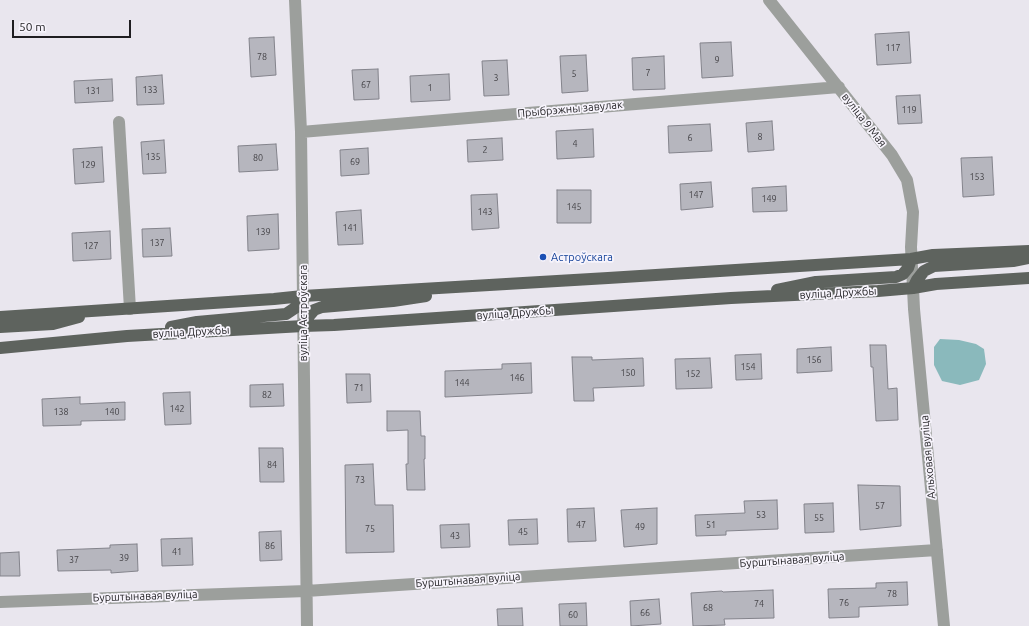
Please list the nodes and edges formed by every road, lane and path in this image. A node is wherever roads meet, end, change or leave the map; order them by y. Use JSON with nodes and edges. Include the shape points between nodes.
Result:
{"nodes":[{"id":1,"x":295,"y":0,"type":"edge"},
{"id":2,"x":769,"y":0,"type":"edge"},
{"id":3,"x":838,"y":87,"type":"junction"},
{"id":4,"x":119,"y":122,"type":"dead end"},
{"id":5,"x":301,"y":132,"type":"junction"},
{"id":6,"x":1029,"y":251,"type":"edge"},
{"id":7,"x":1029,"y":258,"type":"edge"},
{"id":8,"x":911,"y":259,"type":"junction"},
{"id":9,"x":1029,"y":278,"type":"edge"},
{"id":10,"x":483,"y":286,"type":"junction"},
{"id":11,"x":913,"y":288,"type":"junction"},
{"id":12,"x":303,"y":296,"type":"junction"},
{"id":13,"x":731,"y":298,"type":"junction"},
{"id":14,"x":130,"y":309,"type":"junction"},
{"id":15,"x":111,"y":310,"type":"junction"},
{"id":16,"x":0,"y":317,"type":"edge"},
{"id":17,"x":303,"y":326,"type":"junction"},
{"id":18,"x":0,"y":327,"type":"edge"},
{"id":19,"x":127,"y":336,"type":"junction"},
{"id":20,"x":0,"y":348,"type":"edge"},
{"id":21,"x":937,"y":550,"type":"junction"},
{"id":22,"x":306,"y":591,"type":"junction"},
{"id":23,"x":0,"y":602,"type":"edge"},
{"id":24,"x":307,"y":626,"type":"edge"},
{"id":25,"x":944,"y":626,"type":"edge"}],
"edges":[{"from":1,"to":5,"type":"street","name":"вуліца Астроўскага"},
{"from":2,"to":3,"type":"street","name":"вуліца 9 Мая"},
{"from":3,"to":5,"type":"street","name":"Прыбрэжны завулак"},
{"from":3,"to":8,"type":"street","name":"вуліца 9 Мая","via":[[892,155],[907,180],[913,212]]},
{"from":4,"to":14,"type":"street"},
{"from":5,"to":12,"type":"street","name":"вуліца Астроўскага"},
{"from":6,"to":8,"type":"main road","via":[[933,255]]},
{"from":7,"to":11,"type":"main road","via":[[934,266],[924,271]]},
{"from":8,"to":10,"type":"main road"},
{"from":8,"to":11,"type":"street","name":"вуліца 9 Мая"},
{"from":8,"to":13,"type":"main road","via":[[908,268],[896,278],[816,282]]},
{"from":9,"to":11,"type":"main road","name":"вуліца Дружбы","via":[[936,284]]},
{"from":10,"to":12,"type":"main road"},
{"from":10,"to":17,"type":"main road","via":[[393,301],[322,307],[314,310]]},
{"from":11,"to":13,"type":"main road","name":"вуліца Дружбы","via":[[878,292]]},
{"from":11,"to":21,"type":"street","name":"Альховая вуліца"},
{"from":12,"to":14,"type":"main road"},
{"from":12,"to":17,"type":"street","name":"вуліца Астроўскага"},
{"from":12,"to":19,"type":"main road","via":[[298,306],[286,314],[197,322]]},
{"from":13,"to":17,"type":"main road","name":"вуліца Дружбы"},
{"from":14,"to":15,"type":"main road"},
{"from":15,"to":16,"type":"main road"},
{"from":15,"to":18,"type":"main road","via":[[53,324]]},
{"from":17,"to":19,"type":"main road","name":"вуліца Дружбы"},
{"from":17,"to":22,"type":"street","name":"вуліца Астроўскага"},
{"from":19,"to":20,"type":"main road","name":"вуліца Дружбы"},
{"from":21,"to":22,"type":"street","name":"Бурштынавая вуліца"},
{"from":21,"to":25,"type":"street","name":"Альховая вуліца"},
{"from":22,"to":23,"type":"street","name":"Бурштынавая вуліца"},
{"from":22,"to":24,"type":"street","name":"вуліца Астроўскага"}]}
